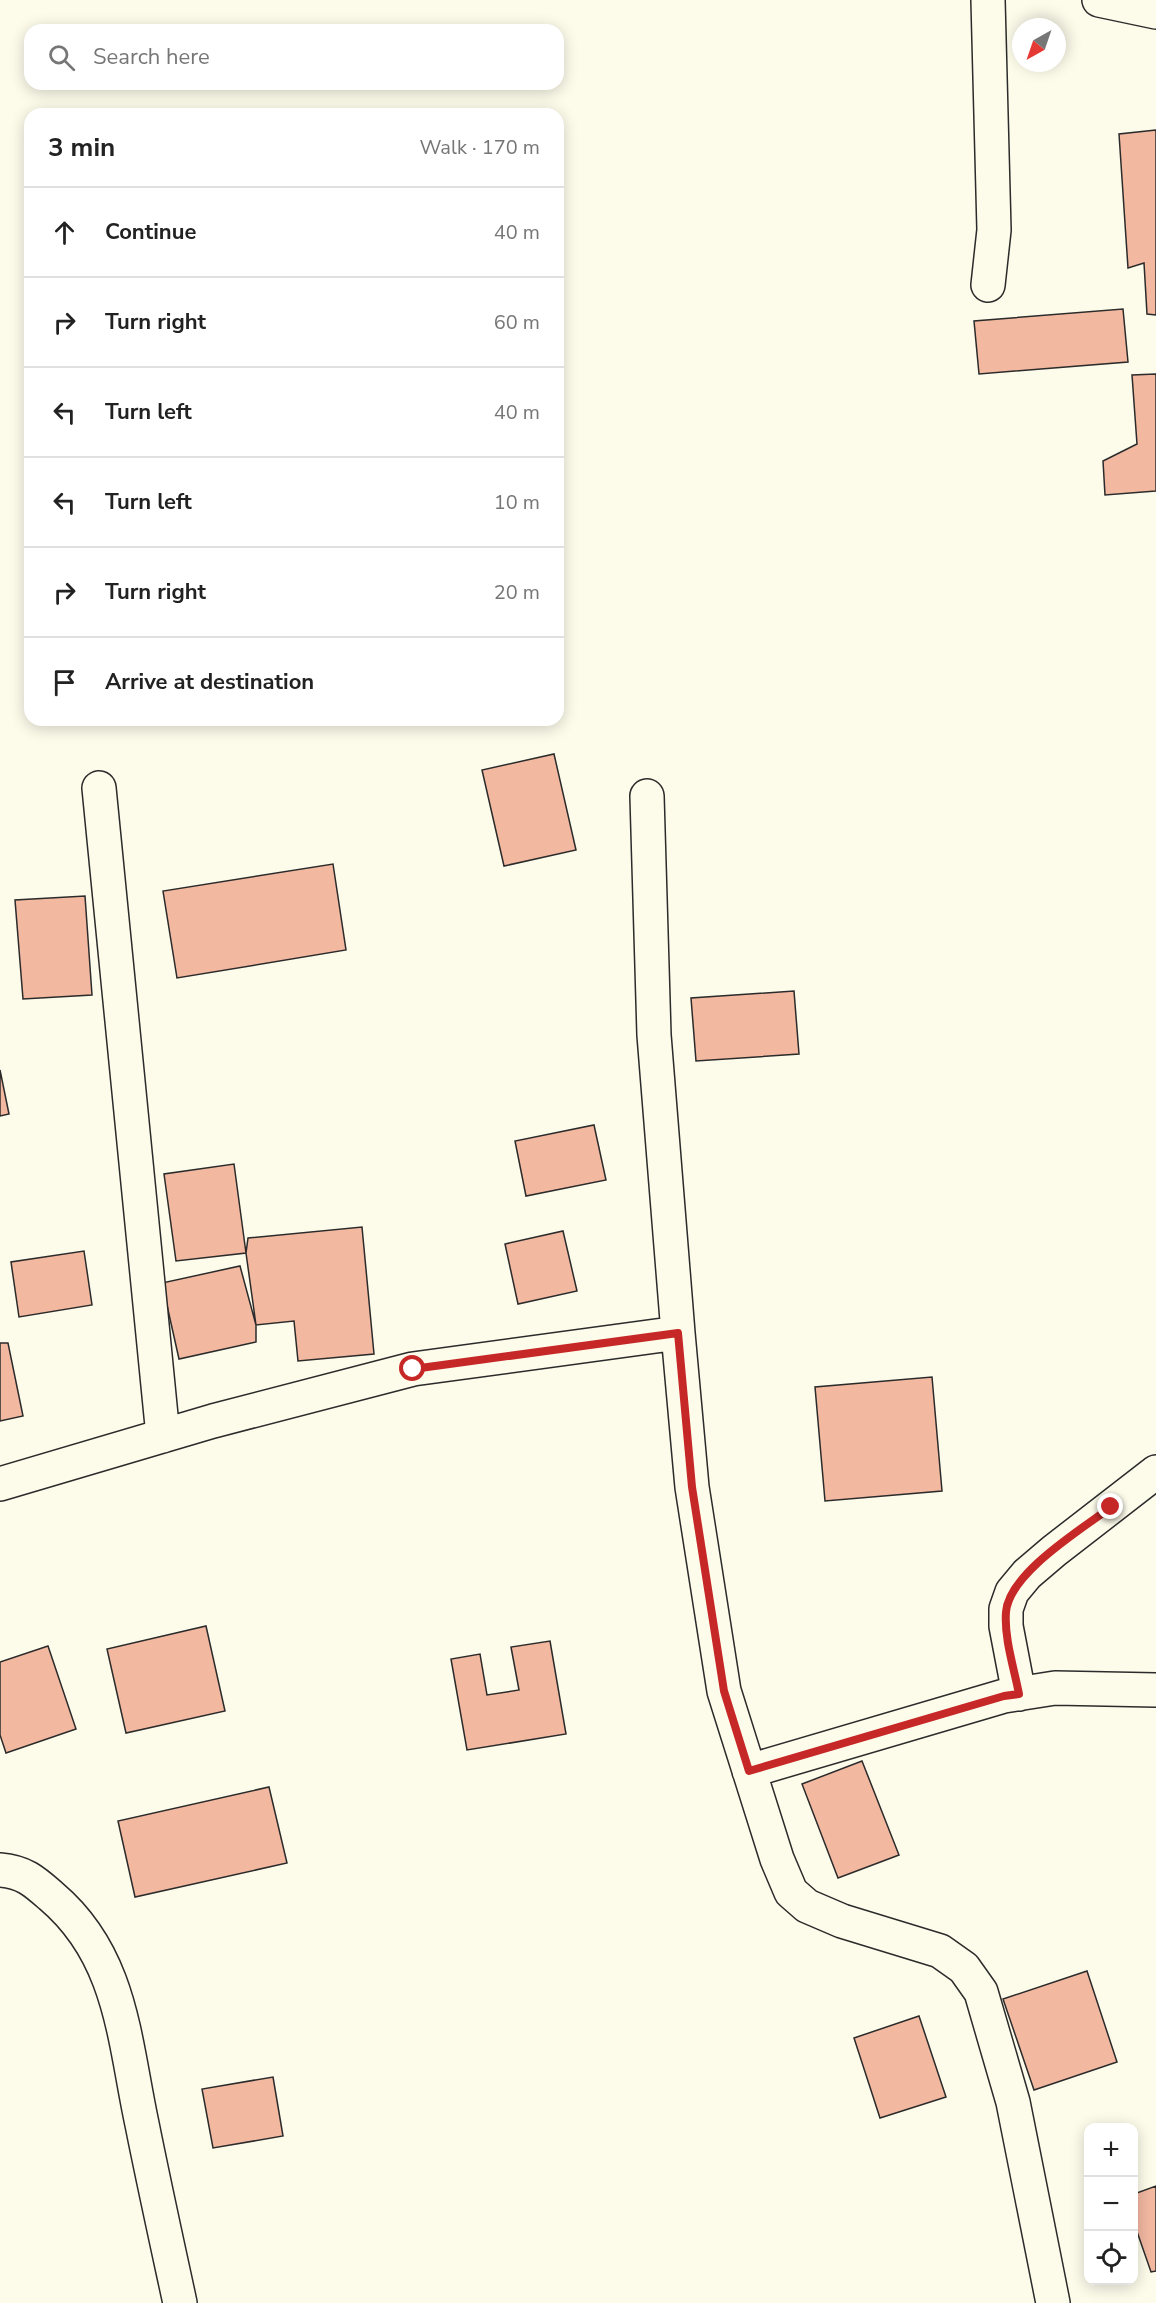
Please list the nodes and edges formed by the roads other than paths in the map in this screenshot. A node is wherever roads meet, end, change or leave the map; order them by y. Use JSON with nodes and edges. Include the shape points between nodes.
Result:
{"nodes":[{"id":1,"x":988,"y":0,"type":"edge"},
{"id":2,"x":1099,"y":0,"type":"edge"},
{"id":3,"x":1156,"y":12,"type":"edge"},
{"id":4,"x":988,"y":285,"type":"dead end"},
{"id":5,"x":99,"y":788,"type":"dead end"},
{"id":6,"x":647,"y":796,"type":"dead end"},
{"id":7,"x":678,"y":1333,"type":"junction"},
{"id":8,"x":164,"y":1436,"type":"junction"},
{"id":9,"x":1156,"y":1472,"type":"edge"},
{"id":10,"x":0,"y":1484,"type":"edge"},
{"id":11,"x":1156,"y":1690,"type":"edge"},
{"id":12,"x":1019,"y":1694,"type":"junction"},
{"id":13,"x":749,"y":1771,"type":"junction"},
{"id":14,"x":0,"y":1870,"type":"edge"},
{"id":15,"x":180,"y":2303,"type":"edge"},
{"id":16,"x":1053,"y":2303,"type":"edge"}],
"edges":[{"from":1,"to":4,"type":"street","via":[[994,230]]},
{"from":2,"to":3,"type":"street"},
{"from":5,"to":8,"type":"street"},
{"from":6,"to":7,"type":"street","via":[[654,1035]]},
{"from":7,"to":8,"type":"street","via":[[413,1369]]},
{"from":7,"to":13,"type":"street","via":[[692,1487],[724,1691]]},
{"from":8,"to":10,"type":"street"},
{"from":9,"to":12,"type":"street","via":[[1054,1551],[1012,1592],[1006,1626]]},
{"from":11,"to":12,"type":"street","via":[[1055,1688]]},
{"from":12,"to":13,"type":"street"},
{"from":13,"to":16,"type":"street","via":[[777,1859],[792,1892],[807,1906],[842,1921],[940,1951],[964,1968],[981,1992],[1013,2102]]},
{"from":14,"to":15,"type":"street","via":[[17,1872],[34,1881],[70,1912],[94,1945],[117,1995]]}]}
